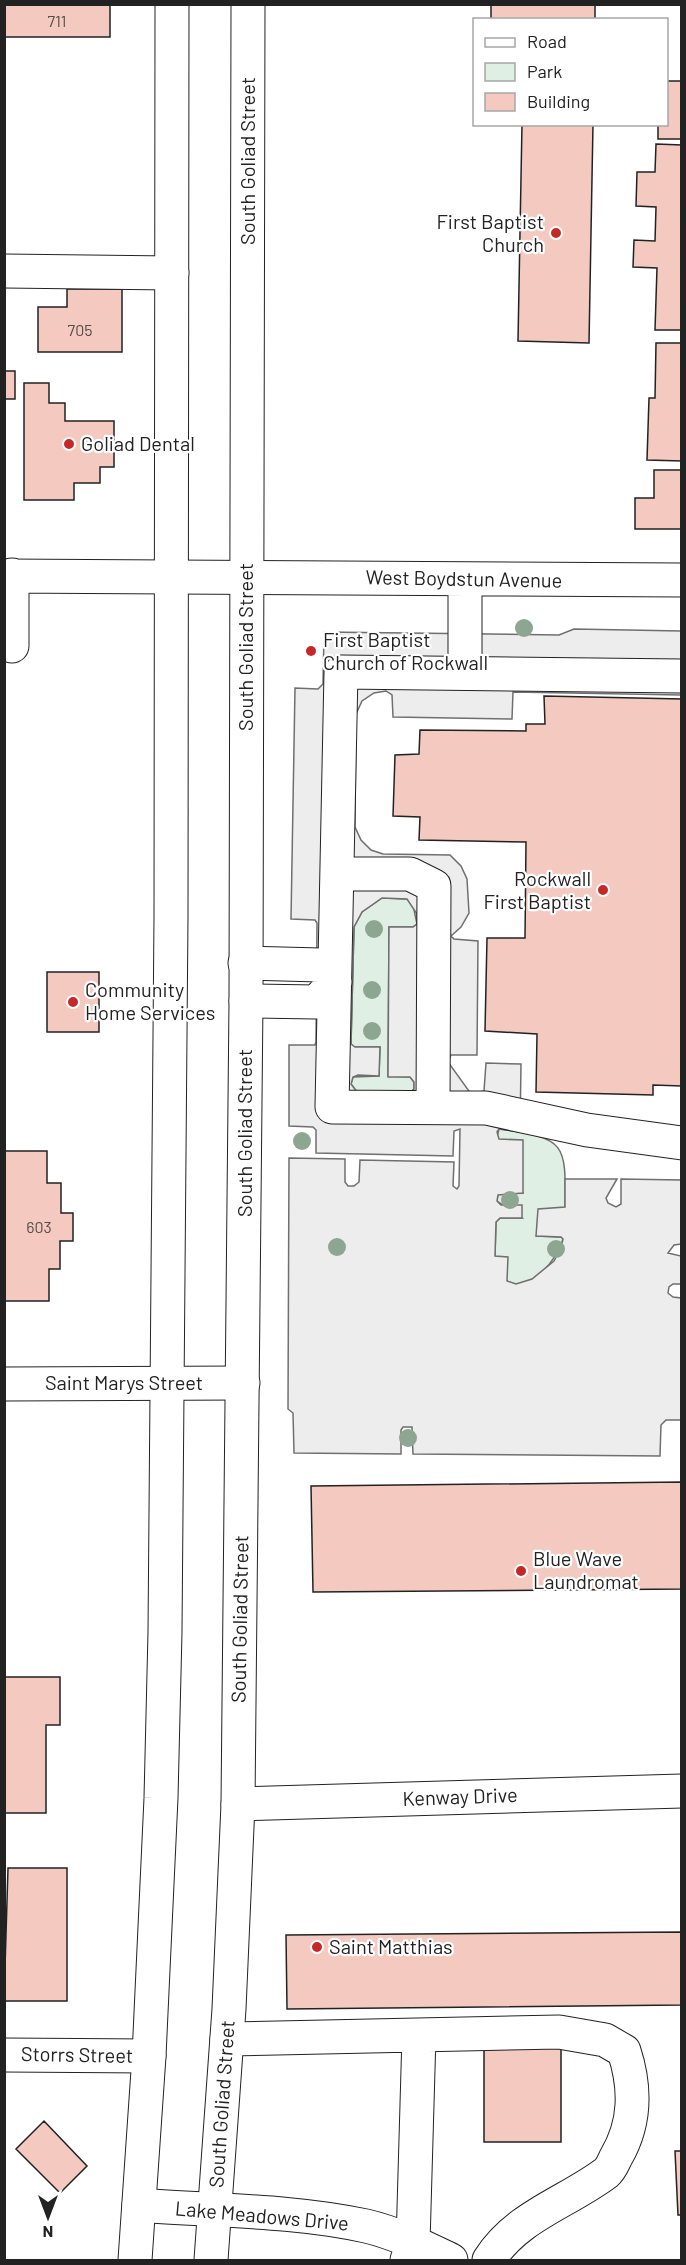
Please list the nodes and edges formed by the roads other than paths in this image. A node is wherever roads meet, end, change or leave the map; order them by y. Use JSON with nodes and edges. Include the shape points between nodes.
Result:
{"nodes":[{"id":1,"x":172,"y":4,"type":"edge"},
{"id":2,"x":248,"y":4,"type":"edge"},
{"id":3,"x":4,"y":271,"type":"edge"},
{"id":4,"x":172,"y":273,"type":"junction"},
{"id":5,"x":8,"y":575,"type":"edge"},
{"id":6,"x":172,"y":577,"type":"junction"},
{"id":7,"x":247,"y":577,"type":"junction"},
{"id":8,"x":465,"y":579,"type":"junction"},
{"id":9,"x":681,"y":580,"type":"edge"},
{"id":10,"x":12,"y":646,"type":"dead end"},
{"id":11,"x":465,"y":673,"type":"junction"},
{"id":12,"x":681,"y":676,"type":"edge"},
{"id":13,"x":337,"y":874,"type":"junction"},
{"id":14,"x":245,"y":963,"type":"junction"},
{"id":15,"x":335,"y":982,"type":"junction"},
{"id":16,"x":246,"y":1000,"type":"junction"},
{"id":17,"x":433,"y":1107,"type":"junction"},
{"id":18,"x":681,"y":1143,"type":"edge"},
{"id":19,"x":167,"y":1382,"type":"junction"},
{"id":20,"x":243,"y":1383,"type":"junction"},
{"id":21,"x":4,"y":1384,"type":"edge"},
{"id":22,"x":681,"y":1791,"type":"edge"},
{"id":23,"x":238,"y":1804,"type":"junction"},
{"id":24,"x":419,"y":2035,"type":"junction"},
{"id":25,"x":227,"y":2038,"type":"junction"},
{"id":26,"x":4,"y":2055,"type":"edge"},
{"id":27,"x":149,"y":2056,"type":"junction"},
{"id":28,"x":139,"y":2205,"type":"junction"},
{"id":29,"x":215,"y":2211,"type":"junction"},
{"id":30,"x":410,"y":2252,"type":"edge"},
{"id":31,"x":135,"y":2260,"type":"edge"},
{"id":32,"x":211,"y":2260,"type":"edge"},
{"id":33,"x":451,"y":2260,"type":"edge"},
{"id":34,"x":489,"y":2260,"type":"edge"}],
"edges":[{"from":1,"to":4,"type":"main road"},
{"from":2,"to":7,"type":"main road","name":"South Goliad Street"},
{"from":3,"to":4,"type":"main road"},
{"from":4,"to":6,"type":"main road"},
{"from":5,"to":6,"type":"main road","name":"West Boydstun Avenue"},
{"from":5,"to":10,"type":"main road"},
{"from":6,"to":7,"type":"main road","name":"West Boydstun Avenue"},
{"from":6,"to":19,"type":"main road"},
{"from":7,"to":8,"type":"main road","name":"West Boydstun Avenue"},
{"from":7,"to":14,"type":"main road","name":"South Goliad Street"},
{"from":8,"to":9,"type":"main road","name":"West Boydstun Avenue"},
{"from":8,"to":11,"type":"main road"},
{"from":11,"to":12,"type":"main road"},
{"from":11,"to":13,"type":"main road","via":[[341,672]]},
{"from":13,"to":15,"type":"main road"},
{"from":13,"to":17,"type":"main road","via":[[410,874],[434,886]]},
{"from":14,"to":15,"type":"main road","via":[[320,965]]},
{"from":14,"to":16,"type":"main road","name":"South Goliad Street"},
{"from":15,"to":16,"type":"main road","via":[[316,1002]]},
{"from":15,"to":17,"type":"main road","via":[[332,1107]]},
{"from":16,"to":20,"type":"main road","name":"South Goliad Street"},
{"from":17,"to":18,"type":"main road","via":[[486,1108],[587,1131]]},
{"from":19,"to":20,"type":"main road","name":"Saint Marys Street"},
{"from":19,"to":21,"type":"main road","name":"Saint Marys Street"},
{"from":19,"to":27,"type":"main road","via":[[162,1755]]},
{"from":20,"to":23,"type":"main road","name":"South Goliad Street"},
{"from":22,"to":23,"type":"main road","name":"Kenway Drive"},
{"from":23,"to":25,"type":"main road","name":"South Goliad Street"},
{"from":24,"to":25,"type":"main road"},
{"from":24,"to":30,"type":"main road"},
{"from":24,"to":34,"type":"main road","via":[[559,2032],[605,2040],[624,2051],[630,2070],[633,2100],[628,2138],[608,2171],[525,2221]]},
{"from":25,"to":29,"type":"main road","name":"South Goliad Street"},
{"from":26,"to":27,"type":"main road","name":"Storrs Street"},
{"from":27,"to":28,"type":"main road"},
{"from":28,"to":29,"type":"main road","name":"Lake Meadows Drive"},
{"from":28,"to":31,"type":"main road"},
{"from":29,"to":30,"type":"main road","name":"Lake Meadows Drive","via":[[302,2216],[367,2226]]},
{"from":29,"to":32,"type":"main road","name":"South Goliad Street"},
{"from":30,"to":33,"type":"main road","name":"Lake Meadows Drive"}]}
